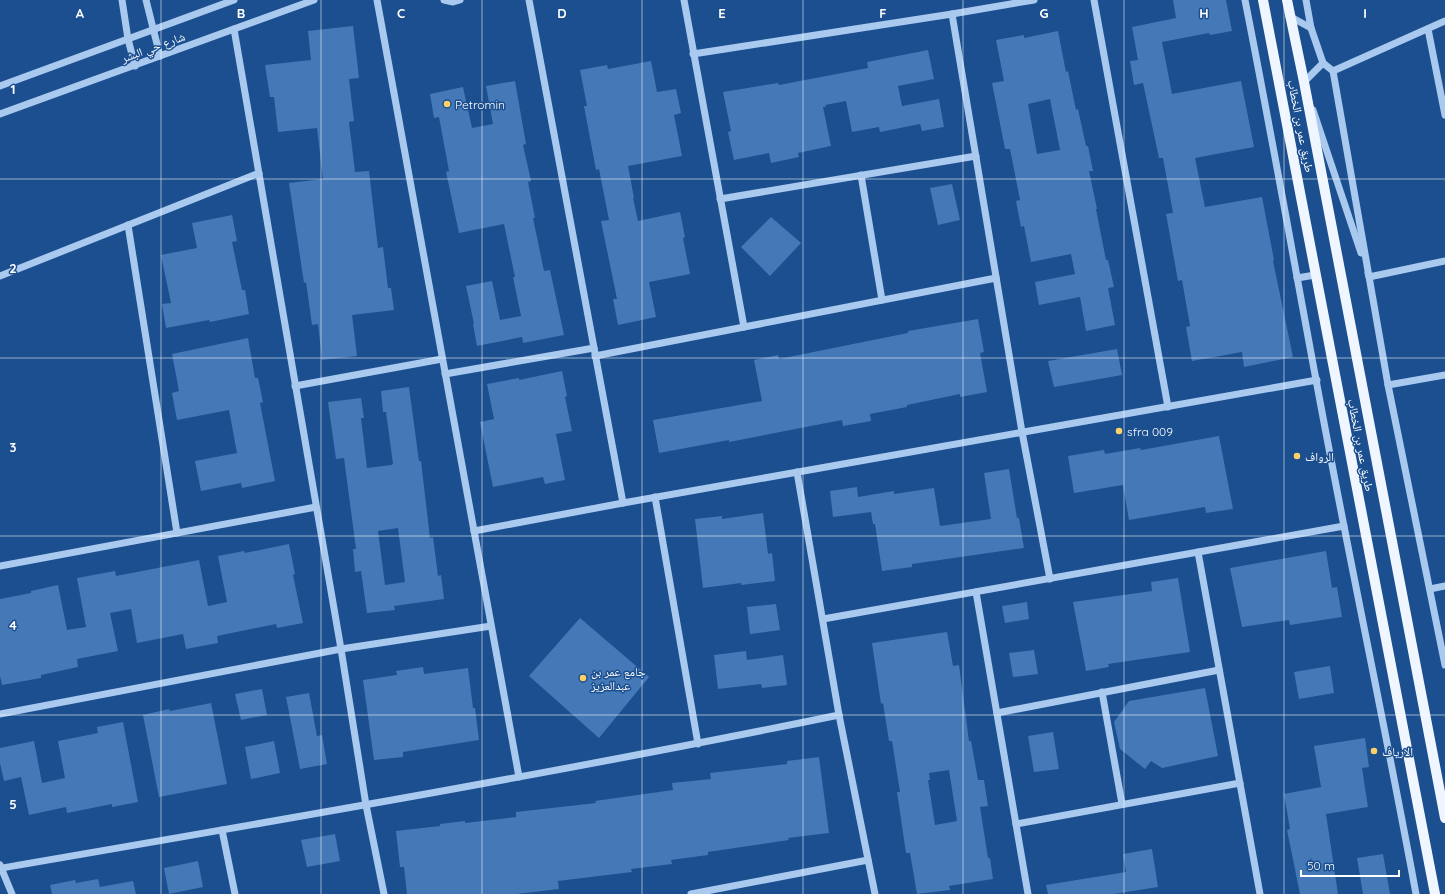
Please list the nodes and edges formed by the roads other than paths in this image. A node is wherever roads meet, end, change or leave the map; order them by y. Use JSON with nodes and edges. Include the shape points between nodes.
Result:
{"nodes":[{"id":1,"x":122,"y":0,"type":"edge"},
{"id":2,"x":146,"y":0,"type":"edge"},
{"id":3,"x":234,"y":0,"type":"edge"},
{"id":4,"x":314,"y":0,"type":"edge"},
{"id":5,"x":377,"y":0,"type":"edge"},
{"id":6,"x":444,"y":0,"type":"edge"},
{"id":7,"x":460,"y":0,"type":"edge"},
{"id":8,"x":530,"y":0,"type":"edge"},
{"id":9,"x":684,"y":0,"type":"edge"},
{"id":10,"x":1034,"y":0,"type":"edge"},
{"id":11,"x":1094,"y":0,"type":"edge"},
{"id":12,"x":1245,"y":0,"type":"edge"},
{"id":13,"x":1263,"y":0,"type":"edge"},
{"id":14,"x":1287,"y":0,"type":"edge"},
{"id":15,"x":1306,"y":0,"type":"edge"},
{"id":16,"x":952,"y":14,"type":"junction"},
{"id":17,"x":1289,"y":16,"type":"junction"},
{"id":18,"x":1445,"y":21,"type":"edge"},
{"id":19,"x":1311,"y":28,"type":"junction"},
{"id":20,"x":153,"y":29,"type":"junction"},
{"id":21,"x":234,"y":29,"type":"junction"},
{"id":22,"x":1428,"y":29,"type":"junction"},
{"id":23,"x":128,"y":39,"type":"junction"},
{"id":24,"x":694,"y":54,"type":"junction"},
{"id":25,"x":160,"y":56,"type":"junction"},
{"id":26,"x":1323,"y":63,"type":"junction"},
{"id":27,"x":136,"y":66,"type":"junction"},
{"id":28,"x":1333,"y":71,"type":"junction"},
{"id":29,"x":1304,"y":82,"type":"junction"},
{"id":30,"x":0,"y":86,"type":"edge"},
{"id":31,"x":0,"y":114,"type":"edge"},
{"id":32,"x":1445,"y":115,"type":"edge"},
{"id":33,"x":976,"y":156,"type":"junction"},
{"id":34,"x":259,"y":173,"type":"junction"},
{"id":35,"x":861,"y":175,"type":"junction"},
{"id":36,"x":720,"y":199,"type":"junction"},
{"id":37,"x":128,"y":225,"type":"junction"},
{"id":38,"x":1445,"y":261,"type":"edge"},
{"id":39,"x":1315,"y":275,"type":"junction"},
{"id":40,"x":0,"y":276,"type":"edge"},
{"id":41,"x":1369,"y":277,"type":"junction"},
{"id":42,"x":996,"y":278,"type":"junction"},
{"id":43,"x":1297,"y":278,"type":"junction"},
{"id":44,"x":882,"y":300,"type":"junction"},
{"id":45,"x":744,"y":327,"type":"junction"},
{"id":46,"x":594,"y":348,"type":"junction"},
{"id":47,"x":595,"y":356,"type":"junction"},
{"id":48,"x":442,"y":359,"type":"junction"},
{"id":49,"x":445,"y":374,"type":"junction"},
{"id":50,"x":1445,"y":375,"type":"edge"},
{"id":51,"x":1316,"y":380,"type":"junction"},
{"id":52,"x":1388,"y":385,"type":"junction"},
{"id":53,"x":295,"y":386,"type":"junction"},
{"id":54,"x":1168,"y":407,"type":"junction"},
{"id":55,"x":1022,"y":432,"type":"junction"},
{"id":56,"x":797,"y":472,"type":"junction"},
{"id":57,"x":655,"y":497,"type":"junction"},
{"id":58,"x":623,"y":503,"type":"junction"},
{"id":59,"x":316,"y":507,"type":"junction"},
{"id":60,"x":1344,"y":526,"type":"junction"},
{"id":61,"x":474,"y":531,"type":"junction"},
{"id":62,"x":177,"y":533,"type":"junction"},
{"id":63,"x":1198,"y":552,"type":"junction"},
{"id":64,"x":0,"y":566,"type":"edge"},
{"id":65,"x":1050,"y":579,"type":"junction"},
{"id":66,"x":1445,"y":586,"type":"edge"},
{"id":67,"x":1430,"y":589,"type":"junction"},
{"id":68,"x":976,"y":592,"type":"junction"},
{"id":69,"x":823,"y":619,"type":"junction"},
{"id":70,"x":491,"y":626,"type":"junction"},
{"id":71,"x":341,"y":649,"type":"junction"},
{"id":72,"x":1445,"y":665,"type":"edge"},
{"id":73,"x":1219,"y":670,"type":"junction"},
{"id":74,"x":1102,"y":692,"type":"junction"},
{"id":75,"x":997,"y":713,"type":"junction"},
{"id":76,"x":0,"y":714,"type":"edge"},
{"id":77,"x":839,"y":715,"type":"junction"},
{"id":78,"x":698,"y":744,"type":"junction"},
{"id":79,"x":518,"y":777,"type":"junction"},
{"id":80,"x":1240,"y":783,"type":"junction"},
{"id":81,"x":1122,"y":804,"type":"junction"},
{"id":82,"x":366,"y":805,"type":"junction"},
{"id":83,"x":1445,"y":818,"type":"edge"},
{"id":84,"x":1016,"y":824,"type":"junction"},
{"id":85,"x":222,"y":830,"type":"junction"},
{"id":86,"x":868,"y":860,"type":"junction"},
{"id":87,"x":1,"y":866,"type":"edge"},
{"id":88,"x":724,"y":891,"type":"edge"},
{"id":89,"x":12,"y":894,"type":"edge"},
{"id":90,"x":234,"y":894,"type":"edge"},
{"id":91,"x":384,"y":894,"type":"edge"},
{"id":92,"x":691,"y":894,"type":"edge"},
{"id":93,"x":875,"y":894,"type":"edge"},
{"id":94,"x":1028,"y":894,"type":"edge"},
{"id":95,"x":1260,"y":894,"type":"edge"},
{"id":96,"x":1416,"y":894,"type":"edge"},
{"id":97,"x":1435,"y":894,"type":"edge"}],
"edges":[{"from":1,"to":23,"type":"street"},
{"from":2,"to":20,"type":"street"},
{"from":3,"to":20,"type":"street"},
{"from":4,"to":21,"type":"street","name":"شارع حي البشر"},
{"from":5,"to":48,"type":"street"},
{"from":6,"to":7,"type":"street"},
{"from":8,"to":46,"type":"street"},
{"from":9,"to":24,"type":"street"},
{"from":10,"to":16,"type":"street"},
{"from":11,"to":54,"type":"street"},
{"from":12,"to":43,"type":"street"},
{"from":13,"to":39,"type":"main road","name":"طريق عمر بن الخطاب"},
{"from":14,"to":17,"type":"main road","name":"طريق عمر بن الخطاب"},
{"from":15,"to":19,"type":"street"},
{"from":16,"to":24,"type":"street"},
{"from":16,"to":33,"type":"street"},
{"from":17,"to":19,"type":"street"},
{"from":17,"to":29,"type":"main road","name":"طريق عمر بن الخطاب"},
{"from":18,"to":22,"type":"street"},
{"from":19,"to":26,"type":"street"},
{"from":20,"to":23,"type":"street"},
{"from":20,"to":25,"type":"street"},
{"from":21,"to":25,"type":"street","name":"شارع حي البشر"},
{"from":21,"to":34,"type":"street"},
{"from":22,"to":28,"type":"street"},
{"from":22,"to":32,"type":"street"},
{"from":23,"to":27,"type":"street"},
{"from":23,"to":30,"type":"street"},
{"from":24,"to":36,"type":"street"},
{"from":25,"to":27,"type":"street","name":"شارع حي البشر"},
{"from":26,"to":28,"type":"street"},
{"from":26,"to":29,"type":"street"},
{"from":27,"to":31,"type":"street","name":"شارع حي البشر"},
{"from":28,"to":41,"type":"street"},
{"from":29,"to":41,"type":"street"},
{"from":29,"to":83,"type":"main road","name":"طريق عمر بن الخطاب"},
{"from":33,"to":35,"type":"street"},
{"from":33,"to":42,"type":"street"},
{"from":34,"to":37,"type":"street"},
{"from":34,"to":53,"type":"street"},
{"from":35,"to":36,"type":"street"},
{"from":35,"to":44,"type":"street"},
{"from":36,"to":45,"type":"street"},
{"from":37,"to":40,"type":"street"},
{"from":37,"to":62,"type":"street"},
{"from":38,"to":41,"type":"street"},
{"from":39,"to":43,"type":"street"},
{"from":39,"to":97,"type":"main road","name":"طريق عمر بن الخطاب"},
{"from":41,"to":52,"type":"street"},
{"from":42,"to":44,"type":"street"},
{"from":42,"to":55,"type":"street"},
{"from":43,"to":51,"type":"street"},
{"from":44,"to":45,"type":"street"},
{"from":45,"to":47,"type":"street"},
{"from":46,"to":47,"type":"street"},
{"from":46,"to":49,"type":"street"},
{"from":47,"to":58,"type":"street"},
{"from":48,"to":49,"type":"street"},
{"from":48,"to":53,"type":"street"},
{"from":49,"to":61,"type":"street"},
{"from":50,"to":52,"type":"street"},
{"from":51,"to":54,"type":"street"},
{"from":51,"to":60,"type":"street"},
{"from":52,"to":67,"type":"street"},
{"from":53,"to":59,"type":"street"},
{"from":54,"to":55,"type":"street"},
{"from":55,"to":56,"type":"street"},
{"from":55,"to":65,"type":"street"},
{"from":56,"to":57,"type":"street"},
{"from":56,"to":69,"type":"street"},
{"from":57,"to":58,"type":"street"},
{"from":57,"to":78,"type":"street"},
{"from":58,"to":61,"type":"street"},
{"from":59,"to":62,"type":"street"},
{"from":59,"to":71,"type":"street"},
{"from":60,"to":63,"type":"street"},
{"from":60,"to":96,"type":"street"},
{"from":61,"to":70,"type":"street"},
{"from":62,"to":64,"type":"street"},
{"from":63,"to":65,"type":"street"},
{"from":63,"to":73,"type":"street"},
{"from":65,"to":68,"type":"street"},
{"from":66,"to":67,"type":"street"},
{"from":67,"to":72,"type":"street"},
{"from":68,"to":69,"type":"street"},
{"from":68,"to":75,"type":"street"},
{"from":69,"to":77,"type":"street"},
{"from":70,"to":71,"type":"street"},
{"from":70,"to":79,"type":"street"},
{"from":71,"to":76,"type":"street"},
{"from":71,"to":82,"type":"street"},
{"from":73,"to":74,"type":"street"},
{"from":73,"to":80,"type":"street"},
{"from":74,"to":75,"type":"street"},
{"from":74,"to":81,"type":"street"},
{"from":75,"to":84,"type":"street"},
{"from":77,"to":78,"type":"street"},
{"from":77,"to":86,"type":"street"},
{"from":78,"to":79,"type":"street"},
{"from":79,"to":82,"type":"street"},
{"from":80,"to":81,"type":"street"},
{"from":80,"to":95,"type":"street"},
{"from":81,"to":84,"type":"street"},
{"from":82,"to":85,"type":"street"},
{"from":82,"to":91,"type":"street"},
{"from":84,"to":94,"type":"street"},
{"from":85,"to":87,"type":"street"},
{"from":85,"to":90,"type":"street"},
{"from":86,"to":88,"type":"street"},
{"from":86,"to":93,"type":"street"},
{"from":87,"to":89,"type":"street"},
{"from":88,"to":92,"type":"street"}]}
